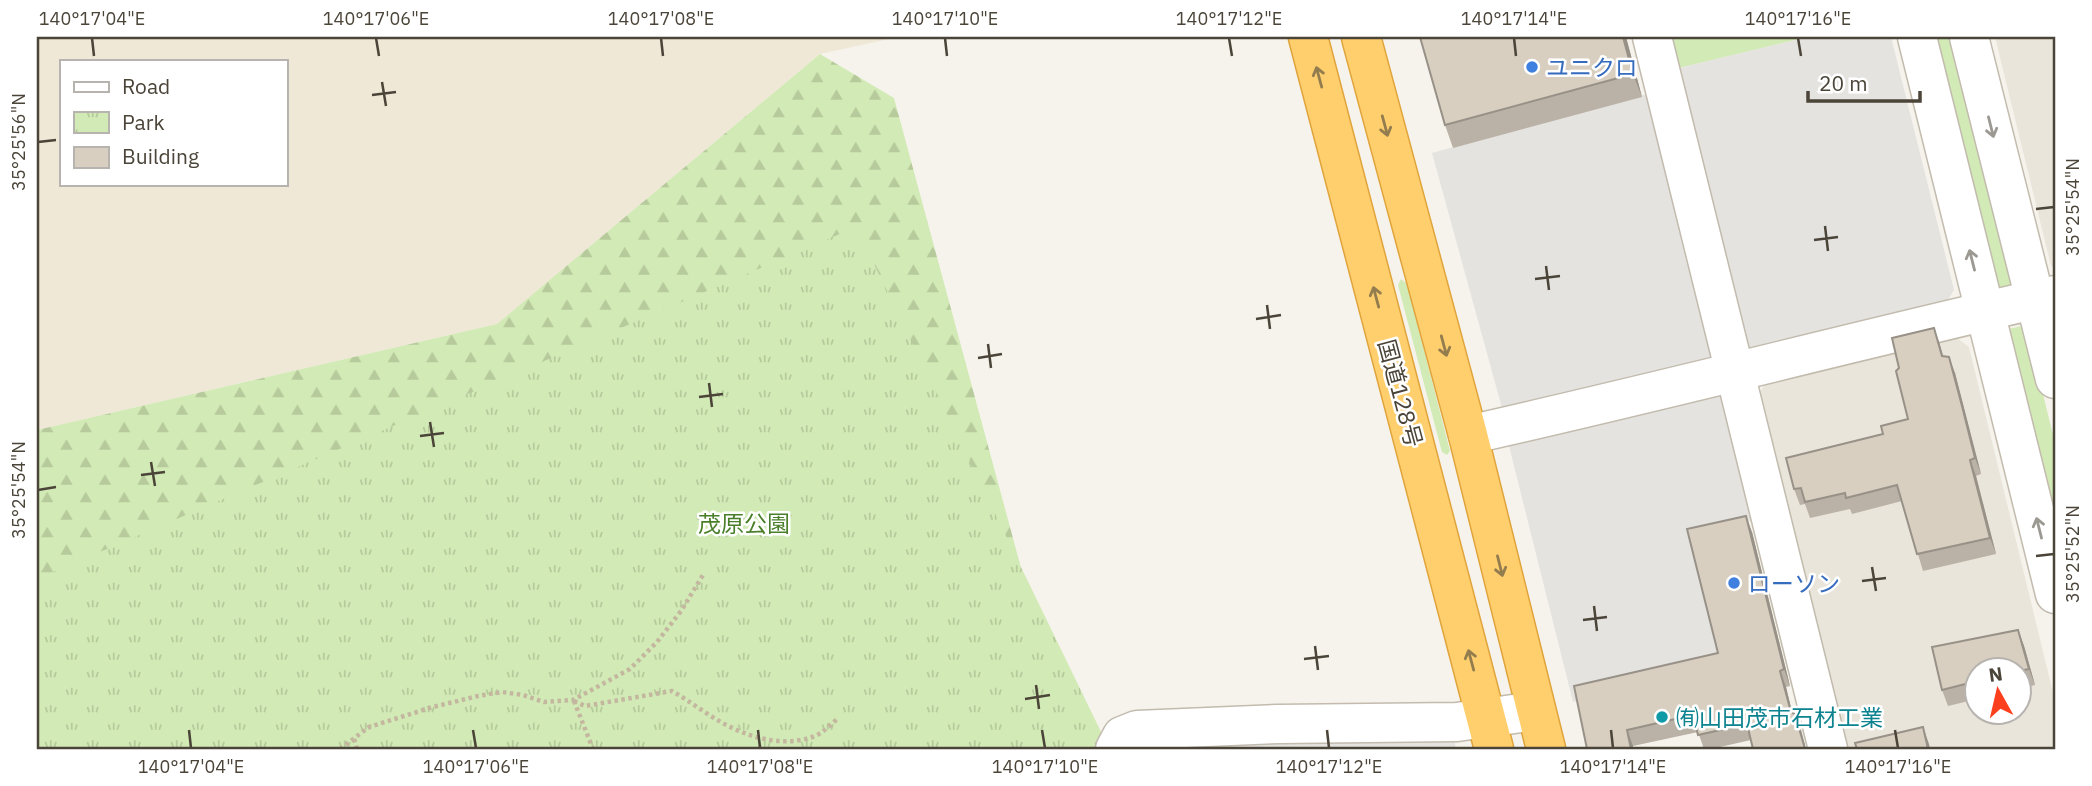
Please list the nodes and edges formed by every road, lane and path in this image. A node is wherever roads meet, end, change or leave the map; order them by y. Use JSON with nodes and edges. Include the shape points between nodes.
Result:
{"nodes":[{"id":1,"x":1308,"y":37,"type":"edge"},
{"id":2,"x":1361,"y":37,"type":"edge"},
{"id":3,"x":1652,"y":37,"type":"edge"},
{"id":4,"x":1917,"y":37,"type":"edge"},
{"id":5,"x":1969,"y":37,"type":"edge"},
{"id":6,"x":2045,"y":298,"type":"edge"},
{"id":7,"x":1984,"y":310,"type":"junction"},
{"id":8,"x":1736,"y":373,"type":"junction"},
{"id":9,"x":2055,"y":379,"type":"edge"},
{"id":10,"x":1468,"y":435,"type":"junction"},
{"id":11,"x":704,"y":575,"type":"dead end"},
{"id":12,"x":2055,"y":594,"type":"edge"},
{"id":13,"x":573,"y":700,"type":"junction"},
{"id":14,"x":1535,"y":711,"type":"junction"},
{"id":15,"x":837,"y":719,"type":"dead end"},
{"id":16,"x":1490,"y":734,"type":"edge"},
{"id":17,"x":354,"y":739,"type":"junction"},
{"id":18,"x":340,"y":749,"type":"edge"},
{"id":19,"x":357,"y":749,"type":"edge"},
{"id":20,"x":593,"y":749,"type":"edge"},
{"id":21,"x":1115,"y":749,"type":"edge"},
{"id":22,"x":1545,"y":749,"type":"edge"},
{"id":23,"x":1828,"y":749,"type":"edge"}],
"edges":[{"from":16,"to":1,"type":"highway","name":"国道128号","one_way":true},
{"from":2,"to":10,"type":"highway","one_way":true},
{"from":3,"to":8,"type":"street"},
{"from":7,"to":4,"type":"street","one_way":true},
{"from":5,"to":6,"type":"street","one_way":true},
{"from":6,"to":7,"type":"street"},
{"from":6,"to":9,"type":"street"},
{"from":7,"to":8,"type":"street"},
{"from":12,"to":7,"type":"street","one_way":true},
{"from":8,"to":10,"type":"street"},
{"from":8,"to":23,"type":"street"},
{"from":10,"to":14,"type":"highway","one_way":true},
{"from":11,"to":13,"type":"path","via":[[657,642],[630,668]]},
{"from":13,"to":15,"type":"path","via":[[585,706],[672,691],[741,732],[783,741],[807,739]]},
{"from":13,"to":17,"type":"path","via":[[544,702],[502,692],[478,696],[369,727]]},
{"from":13,"to":20,"type":"path"},
{"from":14,"to":16,"type":"street"},
{"from":14,"to":22,"type":"highway"},
{"from":16,"to":21,"type":"street","via":[[1457,722],[1278,724],[1137,730],[1122,736]]},
{"from":17,"to":18,"type":"path"},
{"from":17,"to":19,"type":"path"}]}
